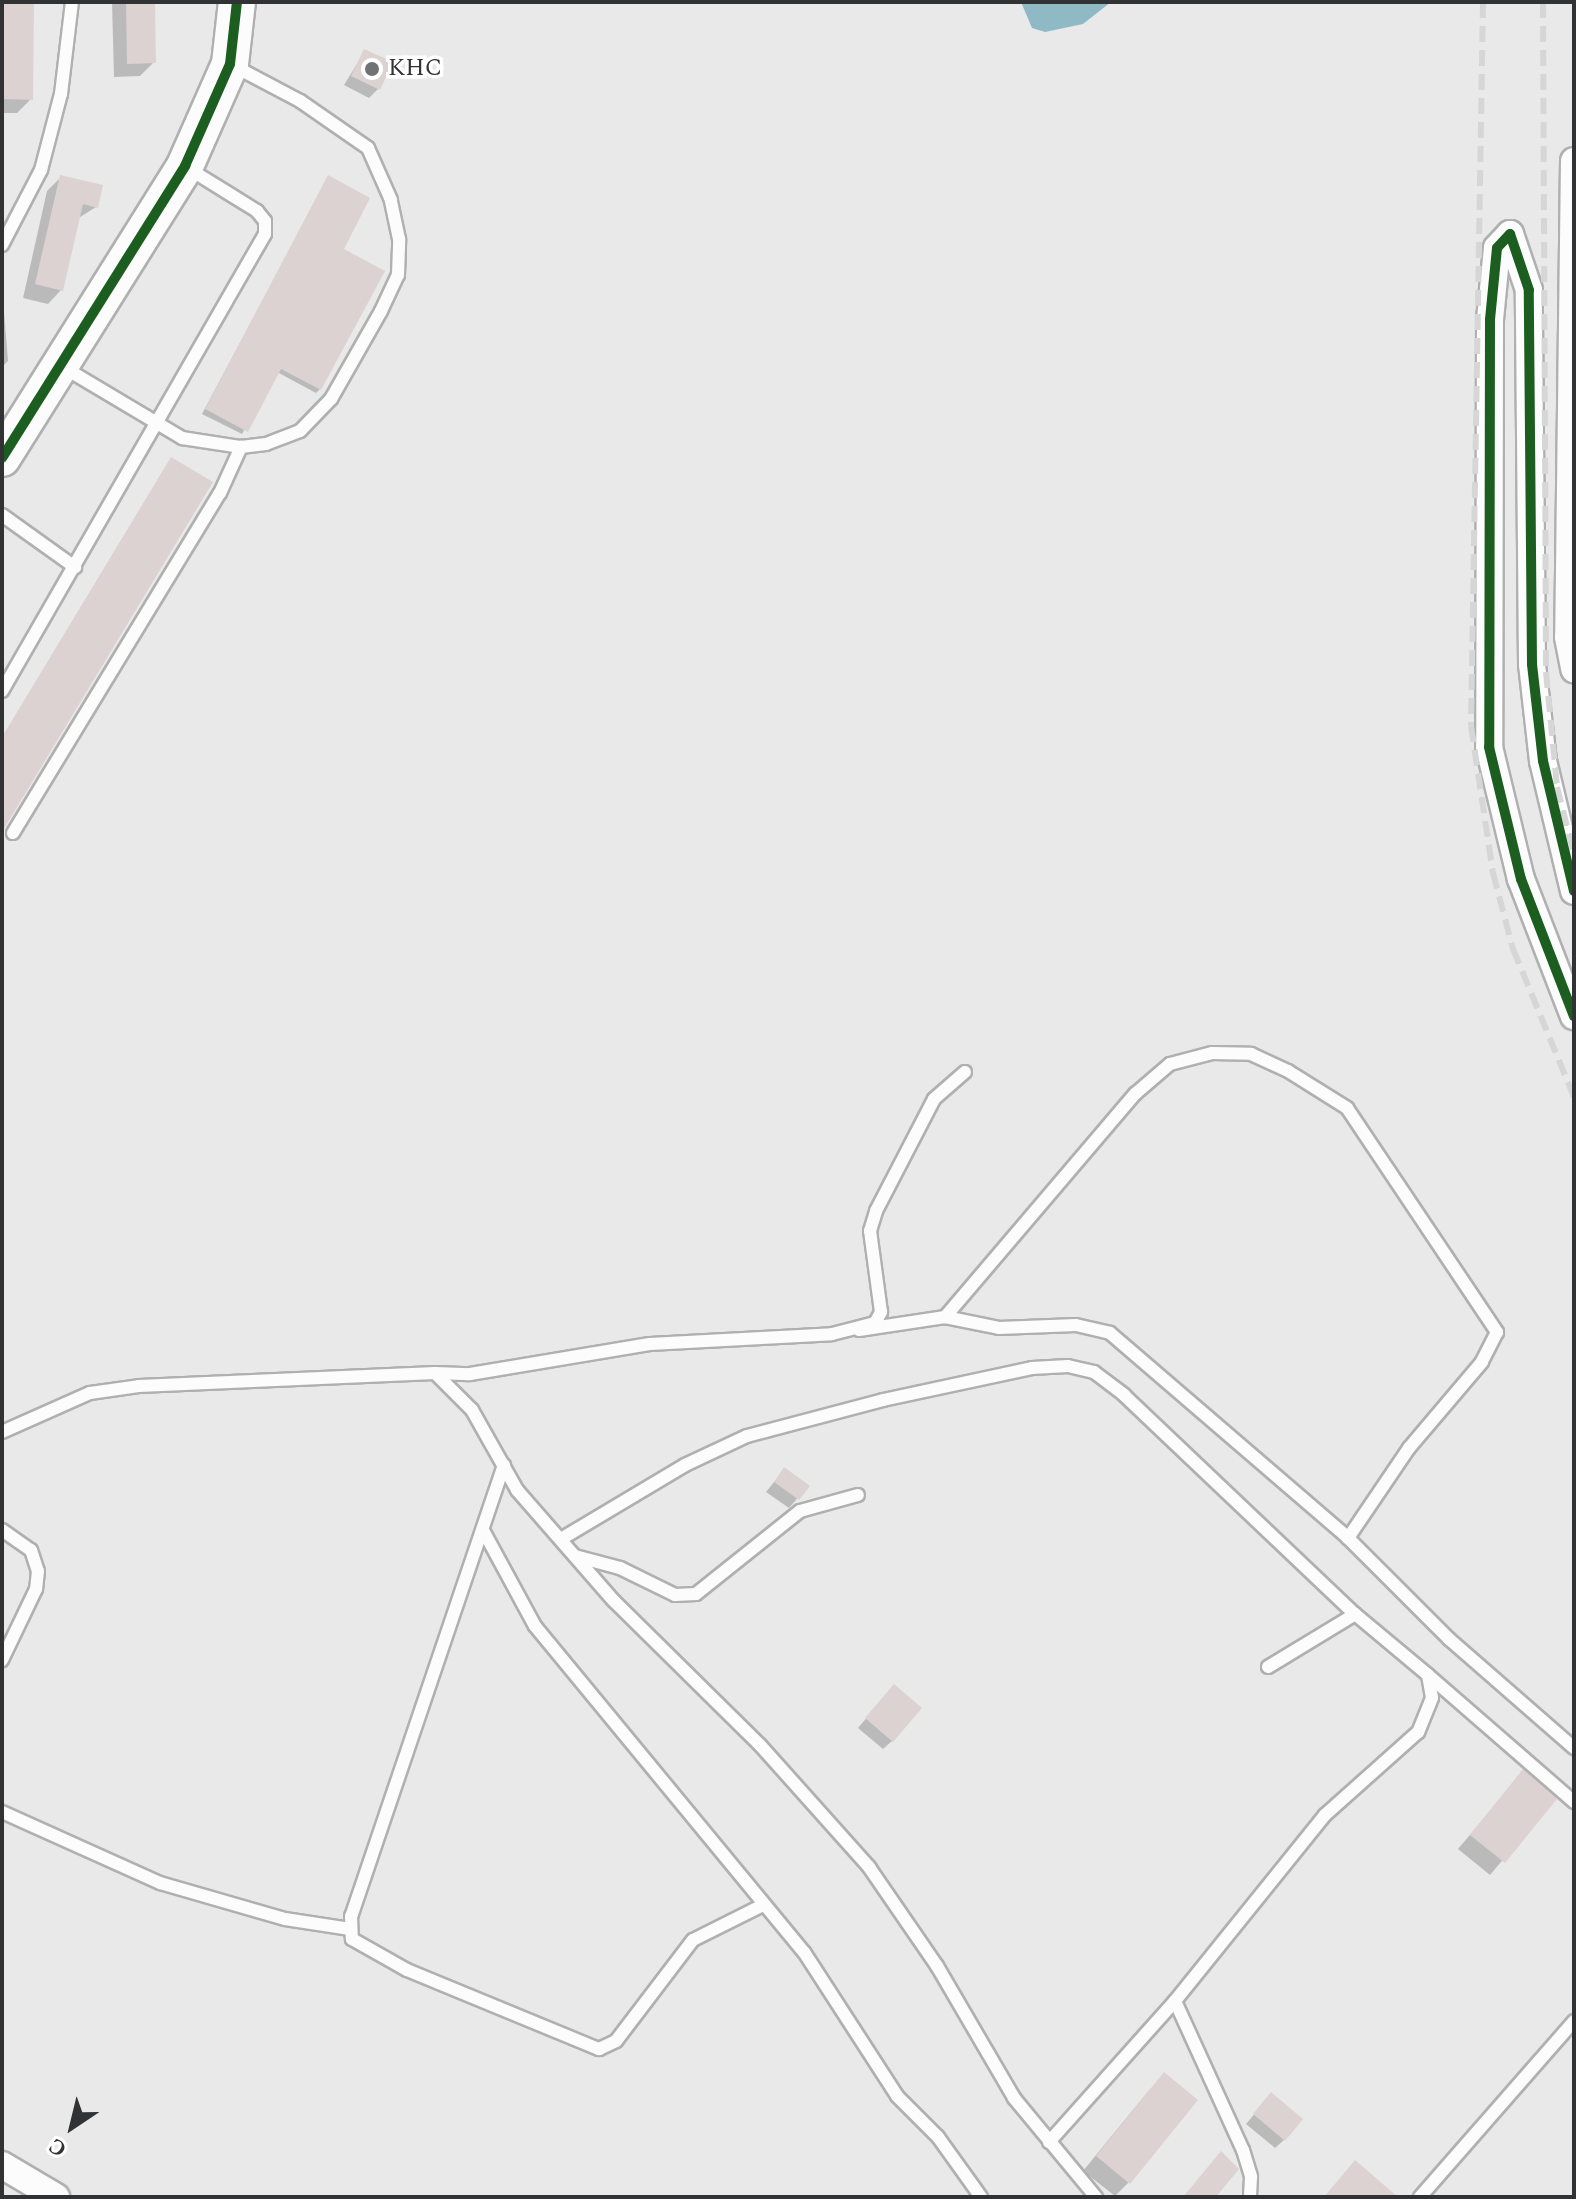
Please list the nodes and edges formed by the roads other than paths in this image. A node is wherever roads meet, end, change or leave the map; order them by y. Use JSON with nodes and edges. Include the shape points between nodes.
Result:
{"nodes":[{"id":1,"x":72,"y":2,"type":"edge"},
{"id":2,"x":237,"y":2,"type":"edge"},
{"id":3,"x":230,"y":64,"type":"junction"},
{"id":4,"x":1574,"y":161,"type":"edge"},
{"id":5,"x":185,"y":166,"type":"junction"},
{"id":6,"x":2,"y":245,"type":"edge"},
{"id":7,"x":63,"y":367,"type":"junction"},
{"id":8,"x":156,"y":427,"type":"junction"},
{"id":9,"x":241,"y":447,"type":"junction"},
{"id":10,"x":2,"y":458,"type":"edge"},
{"id":11,"x":2,"y":515,"type":"edge"},
{"id":12,"x":75,"y":567,"type":"junction"},
{"id":13,"x":1574,"y":669,"type":"edge"},
{"id":14,"x":2,"y":691,"type":"edge"},
{"id":15,"x":13,"y":833,"type":"dead end"},
{"id":16,"x":1574,"y":891,"type":"edge"},
{"id":17,"x":1574,"y":1016,"type":"edge"},
{"id":18,"x":965,"y":1072,"type":"dead end"},
{"id":19,"x":945,"y":1317,"type":"junction"},
{"id":20,"x":859,"y":1330,"type":"junction"},
{"id":21,"x":435,"y":1373,"type":"junction"},
{"id":22,"x":2,"y":1432,"type":"edge"},
{"id":23,"x":504,"y":1465,"type":"junction"},
{"id":24,"x":858,"y":1495,"type":"dead end"},
{"id":25,"x":2,"y":1530,"type":"edge"},
{"id":26,"x":484,"y":1532,"type":"junction"},
{"id":27,"x":1348,"y":1538,"type":"junction"},
{"id":28,"x":561,"y":1539,"type":"junction"},
{"id":29,"x":575,"y":1556,"type":"junction"},
{"id":30,"x":1355,"y":1614,"type":"junction"},
{"id":31,"x":2,"y":1660,"type":"edge"},
{"id":32,"x":1268,"y":1667,"type":"dead end"},
{"id":33,"x":1428,"y":1675,"type":"junction"},
{"id":34,"x":1574,"y":1748,"type":"edge"},
{"id":35,"x":1574,"y":1802,"type":"edge"},
{"id":36,"x":2,"y":1812,"type":"edge"},
{"id":37,"x":763,"y":1905,"type":"junction"},
{"id":38,"x":350,"y":1929,"type":"junction"},
{"id":39,"x":1175,"y":2001,"type":"junction"},
{"id":40,"x":1574,"y":2021,"type":"edge"},
{"id":41,"x":1049,"y":2142,"type":"junction"},
{"id":42,"x":2,"y":2165,"type":"edge"},
{"id":43,"x":56,"y":2197,"type":"edge"},
{"id":44,"x":981,"y":2197,"type":"edge"},
{"id":45,"x":1096,"y":2197,"type":"edge"},
{"id":46,"x":1250,"y":2197,"type":"edge"},
{"id":47,"x":1420,"y":2197,"type":"edge"}],
"edges":[{"from":1,"to":6,"type":"lane","via":[[61,94],[41,170]]},
{"from":2,"to":3,"type":"street"},
{"from":3,"to":5,"type":"street"},
{"from":3,"to":9,"type":"lane","via":[[300,101],[368,148],[391,200],[399,239],[398,275],[331,399],[300,431]]},
{"from":4,"to":13,"type":"street","via":[[1568,637]]},
{"from":5,"to":7,"type":"street"},
{"from":5,"to":8,"type":"lane","via":[[257,211],[265,221],[265,234]]},
{"from":7,"to":8,"type":"lane"},
{"from":7,"to":10,"type":"street"},
{"from":8,"to":9,"type":"lane","via":[[182,438]]},
{"from":8,"to":12,"type":"lane"},
{"from":9,"to":15,"type":"lane","via":[[212,507]]},
{"from":11,"to":12,"type":"lane"},
{"from":12,"to":14,"type":"lane"},
{"from":16,"to":17,"type":"street","via":[[1543,761],[1532,664],[1529,290],[1510,234],[1497,248],[1490,320],[1489,747],[1521,879]]},
{"from":18,"to":20,"type":"lane","via":[[929,1107],[901,1172],[876,1211],[870,1231],[881,1312],[875,1323]]},
{"from":19,"to":20,"type":"lane"},
{"from":19,"to":27,"type":"lane","via":[[999,1328],[1076,1325],[1110,1333]]},
{"from":19,"to":27,"type":"lane","via":[[1135,1094],[1170,1064],[1212,1053],[1251,1054],[1288,1071],[1347,1108],[1497,1332],[1482,1362],[1409,1448]]},
{"from":20,"to":21,"type":"lane","via":[[650,1344],[470,1374]]},
{"from":21,"to":22,"type":"lane","via":[[139,1386],[90,1393]]},
{"from":21,"to":23,"type":"lane","via":[[472,1410]]},
{"from":23,"to":26,"type":"lane"},
{"from":23,"to":28,"type":"lane","via":[[517,1490]]},
{"from":24,"to":29,"type":"lane","via":[[800,1511],[696,1594],[675,1595],[620,1568]]},
{"from":25,"to":31,"type":"lane","via":[[31,1550],[38,1571],[36,1589]]},
{"from":26,"to":37,"type":"lane","via":[[535,1626]]},
{"from":26,"to":38,"type":"lane"},
{"from":27,"to":34,"type":"lane","via":[[1449,1639]]},
{"from":28,"to":29,"type":"lane"},
{"from":28,"to":30,"type":"lane","via":[[685,1465],[747,1436],[883,1400],[1032,1368],[1068,1366],[1094,1372],[1124,1395]]},
{"from":29,"to":41,"type":"lane","via":[[760,1745],[869,1867],[937,1966],[1014,2098]]},
{"from":30,"to":32,"type":"lane"},
{"from":30,"to":33,"type":"lane"},
{"from":33,"to":35,"type":"lane"},
{"from":33,"to":39,"type":"lane","via":[[1432,1698],[1418,1732],[1325,1815]]},
{"from":36,"to":38,"type":"lane","via":[[160,1883],[285,1919]]},
{"from":37,"to":38,"type":"lane","via":[[693,1940],[616,2041],[599,2049],[364,1950]]},
{"from":37,"to":44,"type":"lane","via":[[804,1952],[897,2096],[938,2137]]},
{"from":39,"to":41,"type":"lane"},
{"from":39,"to":46,"type":"lane","via":[[1243,2150]]},
{"from":40,"to":47,"type":"lane"},
{"from":41,"to":45,"type":"lane"},
{"from":42,"to":43,"type":"street"}]}
